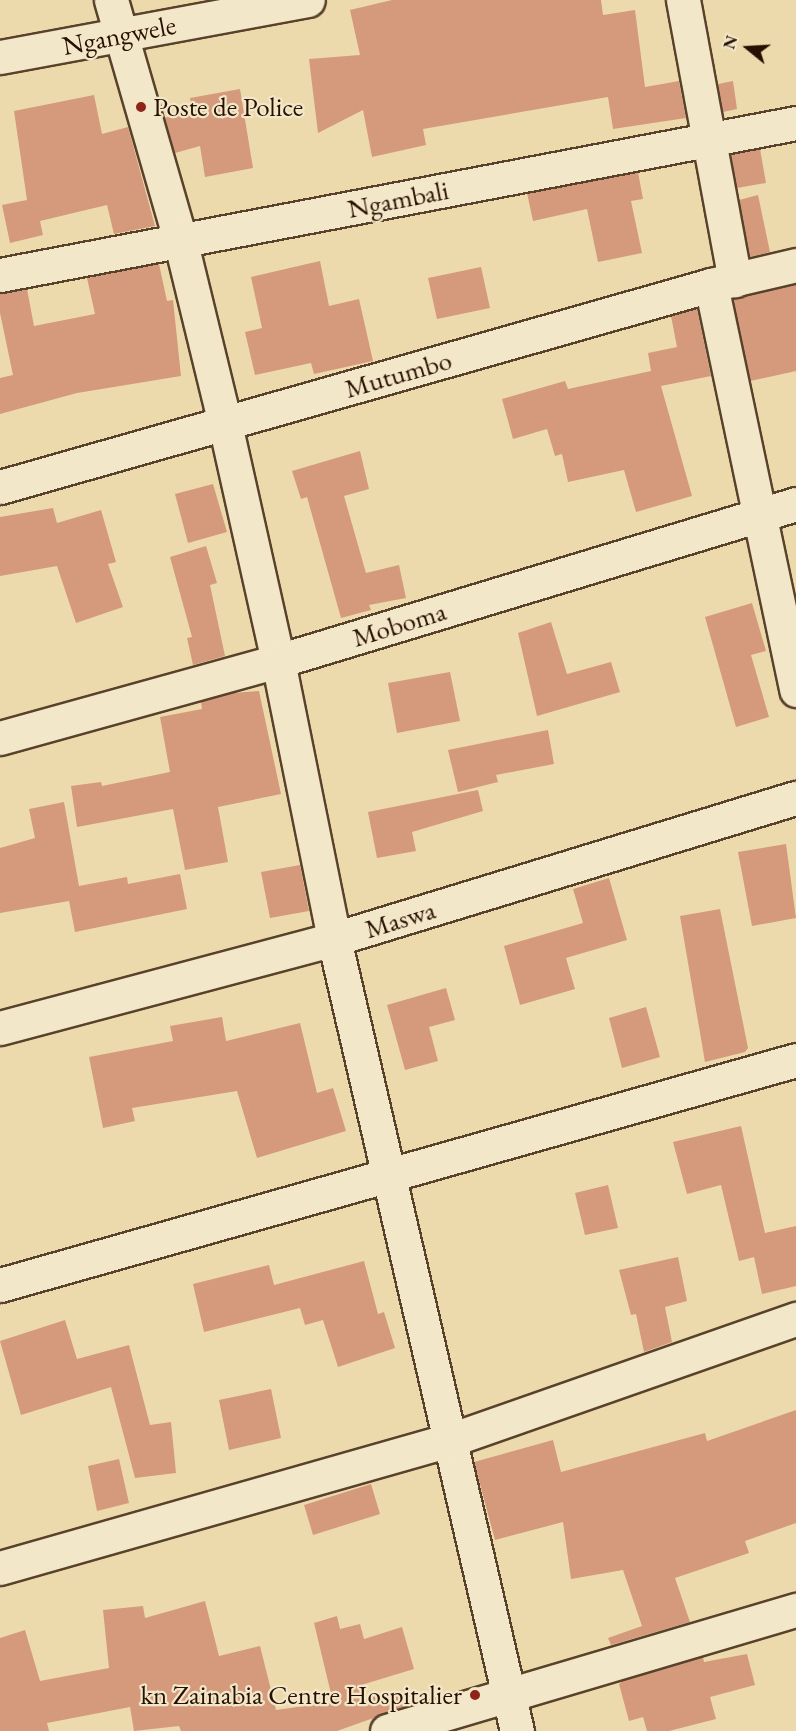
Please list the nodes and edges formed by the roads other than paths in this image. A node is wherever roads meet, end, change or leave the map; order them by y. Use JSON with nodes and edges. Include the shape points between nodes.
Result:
{"nodes":[{"id":1,"x":111,"y":0,"type":"edge"},
{"id":2,"x":308,"y":0,"type":"edge"},
{"id":3,"x":683,"y":0,"type":"edge"},
{"id":4,"x":118,"y":34,"type":"junction"},
{"id":5,"x":0,"y":57,"type":"edge"},
{"id":6,"x":796,"y":123,"type":"edge"},
{"id":7,"x":707,"y":141,"type":"junction"},
{"id":8,"x":180,"y":239,"type":"junction"},
{"id":9,"x":796,"y":265,"type":"edge"},
{"id":10,"x":0,"y":275,"type":"edge"},
{"id":11,"x":723,"y":282,"type":"junction"},
{"id":12,"x":225,"y":424,"type":"junction"},
{"id":13,"x":0,"y":488,"type":"edge"},
{"id":14,"x":796,"y":504,"type":"edge"},
{"id":15,"x":756,"y":514,"type":"junction"},
{"id":16,"x":278,"y":661,"type":"junction"},
{"id":17,"x":796,"y":690,"type":"edge"},
{"id":18,"x":0,"y":738,"type":"edge"},
{"id":19,"x":796,"y":798,"type":"edge"},
{"id":20,"x":334,"y":939,"type":"junction"},
{"id":21,"x":0,"y":1028,"type":"edge"},
{"id":22,"x":796,"y":1060,"type":"edge"},
{"id":23,"x":388,"y":1173,"type":"junction"},
{"id":24,"x":0,"y":1285,"type":"edge"},
{"id":25,"x":796,"y":1319,"type":"edge"},
{"id":26,"x":450,"y":1440,"type":"junction"},
{"id":27,"x":0,"y":1568,"type":"edge"},
{"id":28,"x":796,"y":1610,"type":"edge"},
{"id":29,"x":508,"y":1694,"type":"junction"},
{"id":30,"x":387,"y":1731,"type":"edge"},
{"id":31,"x":517,"y":1731,"type":"edge"}],
"edges":[{"from":1,"to":4,"type":"street"},
{"from":2,"to":4,"type":"street","name":"Ngangwele"},
{"from":3,"to":7,"type":"street"},
{"from":4,"to":5,"type":"street","name":"Ngangwele"},
{"from":4,"to":8,"type":"street"},
{"from":6,"to":7,"type":"street","name":"Ngambali"},
{"from":7,"to":8,"type":"street","name":"Ngambali"},
{"from":7,"to":11,"type":"street"},
{"from":8,"to":10,"type":"street","name":"Ngambali"},
{"from":8,"to":12,"type":"street"},
{"from":9,"to":11,"type":"street","name":"Mutumbo"},
{"from":11,"to":12,"type":"street","name":"Mutumbo"},
{"from":11,"to":15,"type":"street"},
{"from":12,"to":13,"type":"street","name":"Mutumbo"},
{"from":12,"to":16,"type":"street"},
{"from":14,"to":15,"type":"street","name":"Moboma"},
{"from":15,"to":16,"type":"street","name":"Moboma"},
{"from":15,"to":17,"type":"street"},
{"from":16,"to":18,"type":"street","name":"Moboma"},
{"from":16,"to":20,"type":"street"},
{"from":19,"to":20,"type":"street","name":"Maswa"},
{"from":20,"to":21,"type":"street","name":"Maswa"},
{"from":20,"to":23,"type":"street"},
{"from":22,"to":23,"type":"street"},
{"from":23,"to":24,"type":"street"},
{"from":23,"to":26,"type":"street"},
{"from":25,"to":26,"type":"street"},
{"from":26,"to":27,"type":"street"},
{"from":26,"to":29,"type":"street"},
{"from":28,"to":29,"type":"street"},
{"from":29,"to":30,"type":"street"},
{"from":29,"to":31,"type":"street"}]}
